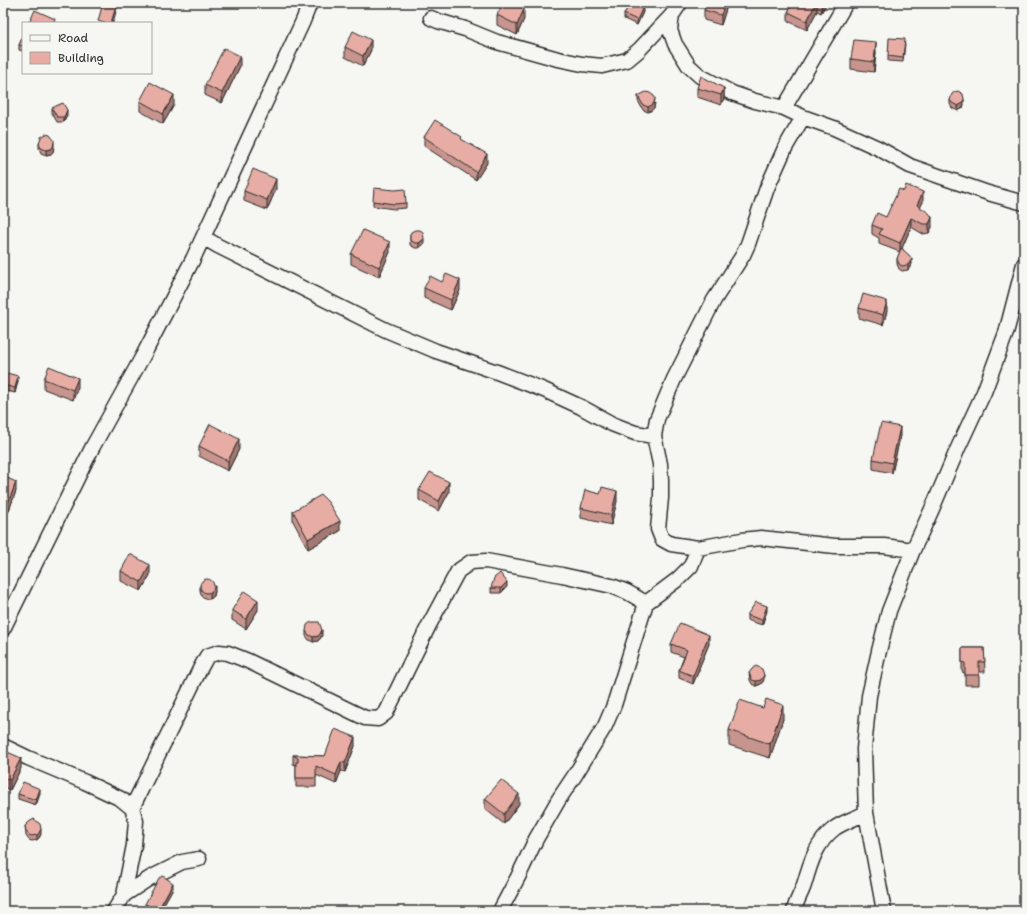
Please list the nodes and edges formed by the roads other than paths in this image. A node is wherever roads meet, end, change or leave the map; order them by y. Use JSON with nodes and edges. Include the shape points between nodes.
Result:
{"nodes":[{"id":1,"x":310,"y":3,"type":"edge"},
{"id":2,"x":846,"y":3,"type":"edge"},
{"id":3,"x":676,"y":9,"type":"edge"},
{"id":4,"x":431,"y":18,"type":"dead end"},
{"id":5,"x":784,"y":108,"type":"junction"},
{"id":6,"x":803,"y":117,"type":"junction"},
{"id":7,"x":1024,"y":203,"type":"edge"},
{"id":8,"x":203,"y":237,"type":"junction"},
{"id":9,"x":1024,"y":264,"type":"edge"},
{"id":10,"x":654,"y":436,"type":"junction"},
{"id":11,"x":698,"y":548,"type":"junction"},
{"id":12,"x":913,"y":550,"type":"junction"},
{"id":13,"x":646,"y":603,"type":"junction"},
{"id":14,"x":3,"y":629,"type":"edge"},
{"id":15,"x":3,"y":746,"type":"edge"},
{"id":16,"x":132,"y":808,"type":"junction"},
{"id":17,"x":866,"y":813,"type":"junction"},
{"id":18,"x":199,"y":859,"type":"dead end"},
{"id":19,"x":124,"y":894,"type":"junction"},
{"id":20,"x":114,"y":911,"type":"edge"},
{"id":21,"x":500,"y":911,"type":"edge"},
{"id":22,"x":794,"y":911,"type":"edge"},
{"id":23,"x":884,"y":911,"type":"edge"}],
"edges":[{"from":1,"to":8,"type":"street"},
{"from":2,"to":5,"type":"street"},
{"from":3,"to":4,"type":"street","via":[[639,50],[626,60],[602,66],[570,62],[497,42]]},
{"from":3,"to":5,"type":"street","via":[[670,30],[675,44],[689,66],[700,76],[732,93]]},
{"from":5,"to":6,"type":"street"},
{"from":6,"to":7,"type":"street","via":[[878,148],[910,166]]},
{"from":6,"to":10,"type":"street","via":[[785,148],[767,188],[743,255],[714,300],[674,379],[657,419]]},
{"from":8,"to":10,"type":"street","via":[[386,330],[544,390],[612,424],[635,433]]},
{"from":8,"to":14,"type":"street","via":[[144,354],[92,448]]},
{"from":9,"to":12,"type":"street","via":[[1006,333],[984,392]]},
{"from":10,"to":11,"type":"street","via":[[660,464],[661,498],[658,529],[662,540]]},
{"from":11,"to":12,"type":"street","via":[[761,538],[835,546],[884,546]]},
{"from":11,"to":13,"type":"street","via":[[691,566]]},
{"from":12,"to":17,"type":"street","via":[[889,611],[869,696],[864,749]]},
{"from":13,"to":16,"type":"street","via":[[612,586],[486,561],[471,562],[458,571],[386,713],[378,719],[365,718],[228,653],[219,652],[207,656]]},
{"from":13,"to":21,"type":"street","via":[[614,705],[536,839]]},
{"from":15,"to":16,"type":"street","via":[[107,792]]},
{"from":16,"to":19,"type":"street","via":[[136,821],[134,845]]},
{"from":17,"to":22,"type":"street","via":[[835,828],[822,840],[812,859]]},
{"from":17,"to":23,"type":"street"},
{"from":18,"to":19,"type":"street","via":[[182,862]]},
{"from":19,"to":20,"type":"street"}]}
